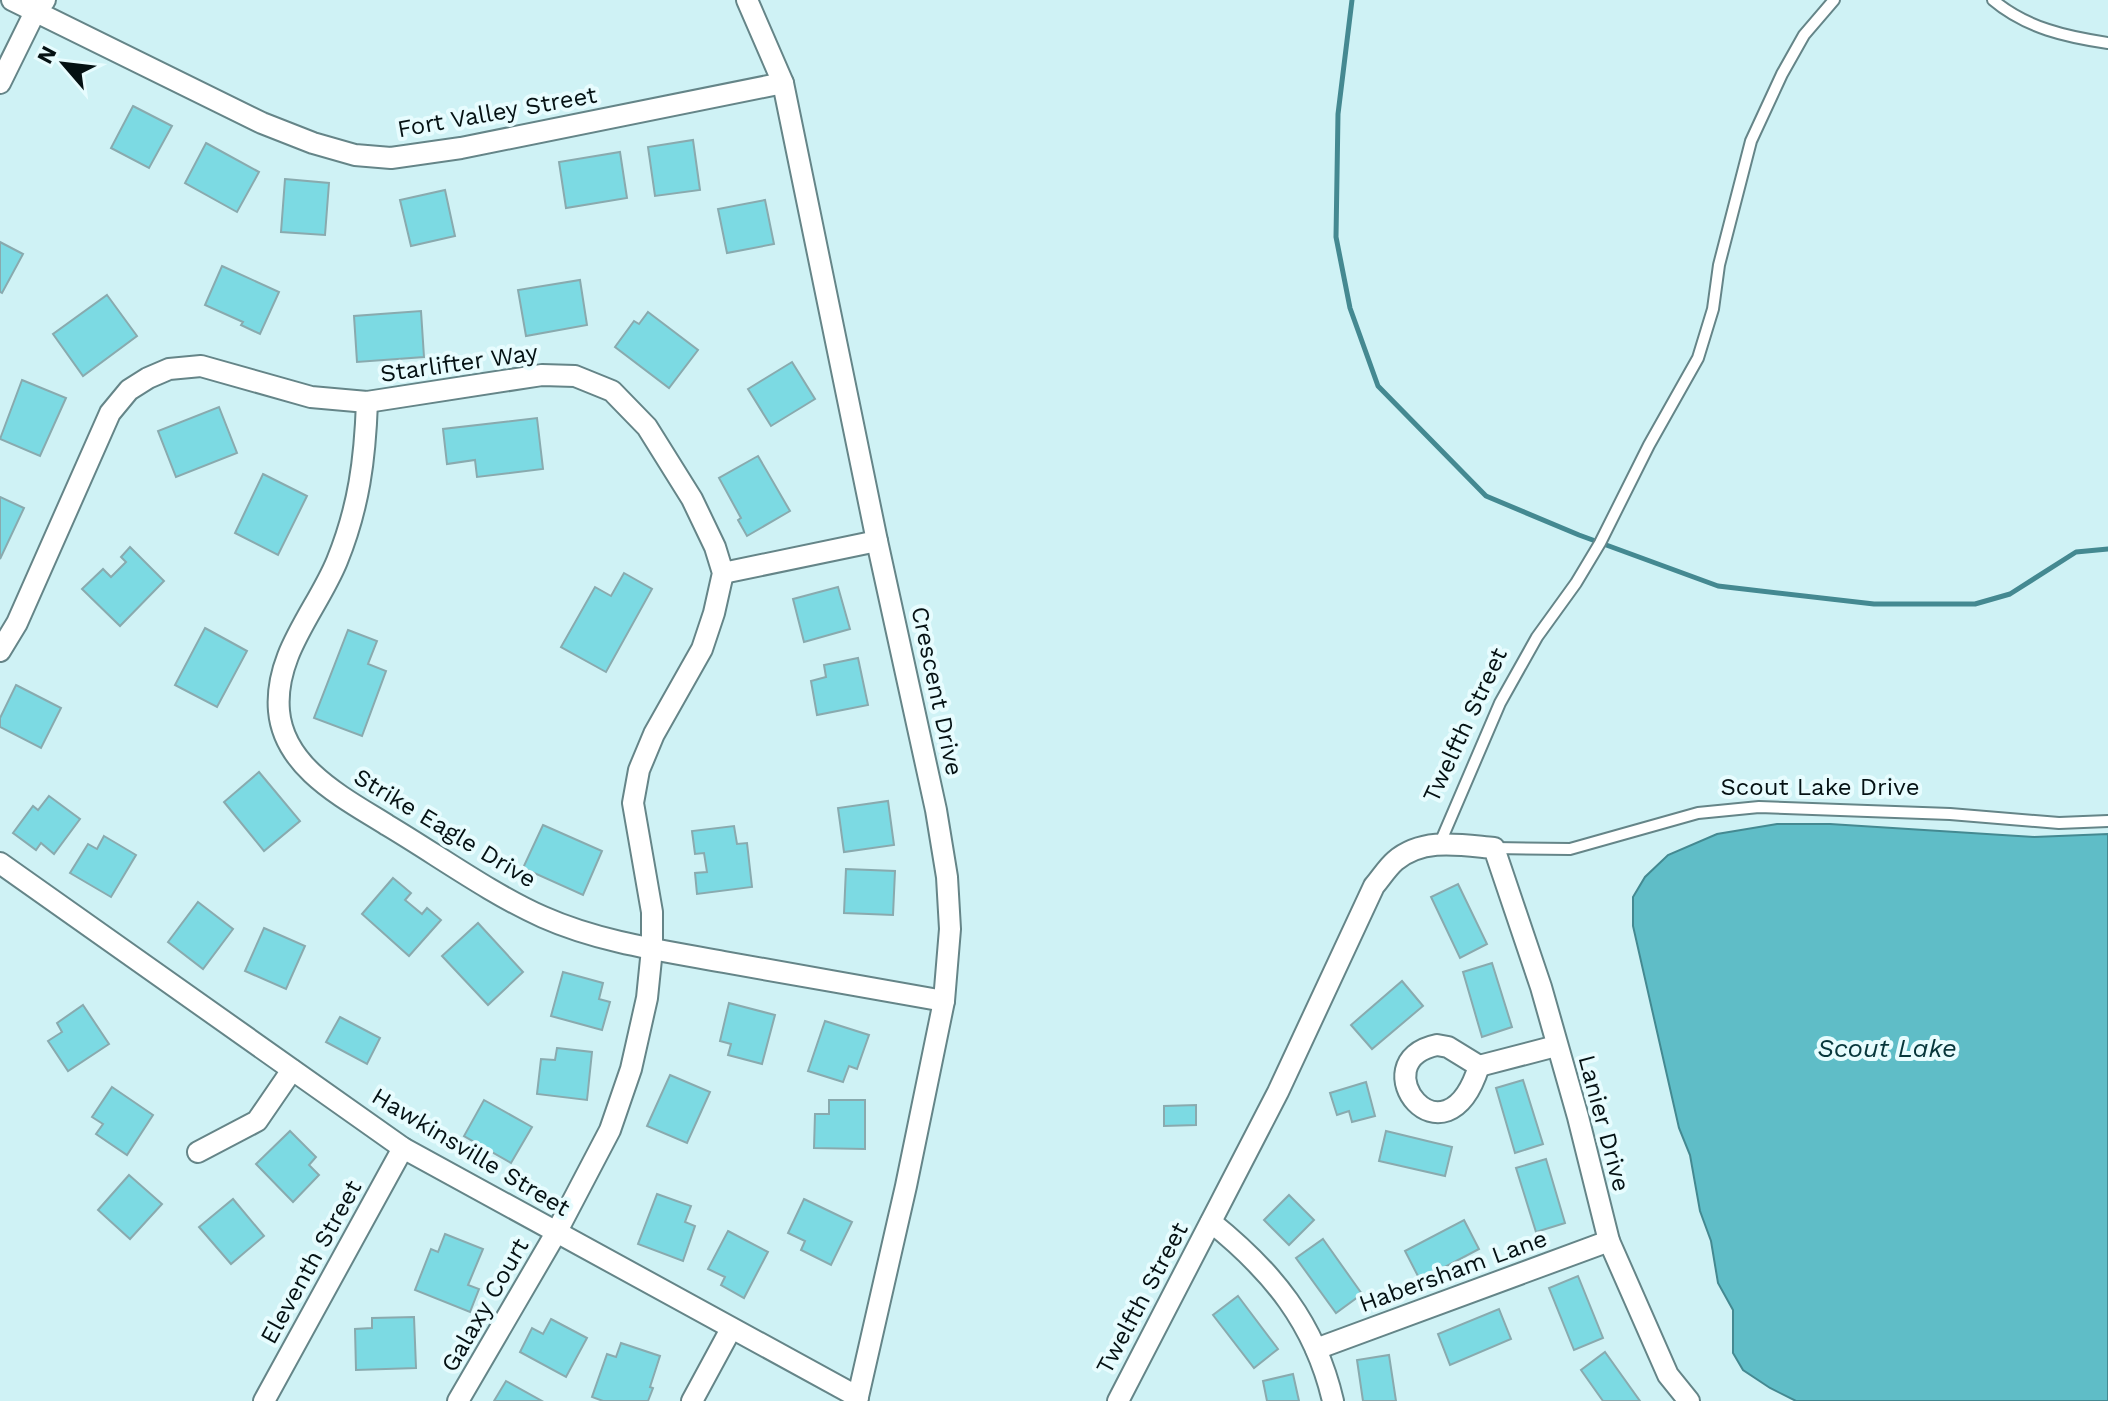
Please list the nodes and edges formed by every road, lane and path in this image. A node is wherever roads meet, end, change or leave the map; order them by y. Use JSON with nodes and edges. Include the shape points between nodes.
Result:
{"nodes":[{"id":1,"x":12,"y":0,"type":"edge"},
{"id":2,"x":747,"y":0,"type":"edge"},
{"id":3,"x":1834,"y":0,"type":"edge"},
{"id":4,"x":1993,"y":0,"type":"edge"},
{"id":5,"x":40,"y":6,"type":"edge"},
{"id":6,"x":2108,"y":43,"type":"edge"},
{"id":7,"x":0,"y":83,"type":"edge"},
{"id":8,"x":783,"y":83,"type":"junction"},
{"id":9,"x":367,"y":402,"type":"junction"},
{"id":10,"x":877,"y":541,"type":"junction"},
{"id":11,"x":723,"y":573,"type":"junction"},
{"id":12,"x":0,"y":651,"type":"edge"},
{"id":13,"x":2108,"y":821,"type":"edge"},
{"id":14,"x":1440,"y":843,"type":"junction"},
{"id":15,"x":1494,"y":848,"type":"junction"},
{"id":16,"x":0,"y":863,"type":"edge"},
{"id":17,"x":652,"y":949,"type":"junction"},
{"id":18,"x":944,"y":1001,"type":"junction"},
{"id":19,"x":1556,"y":1046,"type":"junction"},
{"id":20,"x":1479,"y":1066,"type":"dead end"},
{"id":21,"x":292,"y":1070,"type":"junction"},
{"id":22,"x":403,"y":1148,"type":"junction"},
{"id":23,"x":198,"y":1152,"type":"dead end"},
{"id":24,"x":1211,"y":1222,"type":"junction"},
{"id":25,"x":556,"y":1233,"type":"junction"},
{"id":26,"x":1609,"y":1241,"type":"junction"},
{"id":27,"x":731,"y":1329,"type":"junction"},
{"id":28,"x":1316,"y":1349,"type":"junction"},
{"id":29,"x":858,"y":1399,"type":"edge"},
{"id":30,"x":264,"y":1401,"type":"edge"},
{"id":31,"x":458,"y":1401,"type":"edge"},
{"id":32,"x":692,"y":1401,"type":"edge"},
{"id":33,"x":1118,"y":1401,"type":"edge"},
{"id":34,"x":1333,"y":1401,"type":"edge"},
{"id":35,"x":1689,"y":1401,"type":"edge"}],
"edges":[{"from":1,"to":5,"type":"street","name":"Fort Valley Street"},
{"from":2,"to":8,"type":"street","name":"Crescent Drive"},
{"from":3,"to":14,"type":"lane","name":"Twelfth Street","via":[[1804,35],[1751,141],[1698,358],[1600,543],[1511,682]]},
{"from":4,"to":6,"type":"lane","via":[[2044,30]]},
{"from":5,"to":7,"type":"street"},
{"from":5,"to":8,"type":"street","name":"Fort Valley Street","via":[[287,134],[355,155],[391,158],[532,135]]},
{"from":8,"to":10,"type":"street","name":"Crescent Drive"},
{"from":9,"to":11,"type":"street","name":"Starlifter Way","via":[[542,375],[575,376],[612,391],[647,427],[692,499]]},
{"from":9,"to":12,"type":"street","name":"Starlifter Way","via":[[311,397],[201,366],[169,369],[129,390],[105,423],[24,609]]},
{"from":9,"to":17,"type":"street","name":"Strike Eagle Drive","via":[[365,457],[354,510],[338,559],[298,633],[280,684],[279,712],[298,759],[327,787],[514,902],[570,927]]},
{"from":10,"to":11,"type":"street"},
{"from":10,"to":18,"type":"street","name":"Crescent Drive","via":[[947,877],[950,929]]},
{"from":11,"to":17,"type":"street","via":[[702,649],[639,770],[633,803],[652,912]]},
{"from":13,"to":15,"type":"lane","name":"Scout Lake Drive","via":[[1759,807],[1698,813],[1570,849]]},
{"from":14,"to":15,"type":"street","name":"Scout Lake Drive"},
{"from":14,"to":24,"type":"street","name":"Twelfth Street","via":[[1395,861],[1374,886]]},
{"from":15,"to":19,"type":"street","name":"Lanier Drive"},
{"from":16,"to":21,"type":"street","name":"Hawkinsville Street"},
{"from":17,"to":18,"type":"street","name":"Strike Eagle Drive"},
{"from":17,"to":25,"type":"street","via":[[631,1069],[610,1130]]},
{"from":18,"to":29,"type":"street","name":"Crescent Drive"},
{"from":19,"to":20,"type":"street"},
{"from":19,"to":26,"type":"street","name":"Lanier Drive"},
{"from":21,"to":22,"type":"street","name":"Hawkinsville Street"},
{"from":21,"to":23,"type":"street","via":[[257,1121]]},
{"from":22,"to":25,"type":"street","name":"Hawkinsville Street"},
{"from":22,"to":30,"type":"street","name":"Eleventh Street"},
{"from":24,"to":28,"type":"street","via":[[1271,1275]]},
{"from":24,"to":33,"type":"street","name":"Twelfth Street"},
{"from":25,"to":27,"type":"street","name":"Hawkinsville Street"},
{"from":25,"to":31,"type":"street","name":"Galaxy Court"},
{"from":26,"to":28,"type":"street","name":"Habersham Lane"},
{"from":26,"to":35,"type":"street","name":"Lanier Drive","via":[[1668,1375]]},
{"from":27,"to":29,"type":"street","name":"Hawkinsville Street"},
{"from":27,"to":32,"type":"street"},
{"from":28,"to":34,"type":"street"}]}
